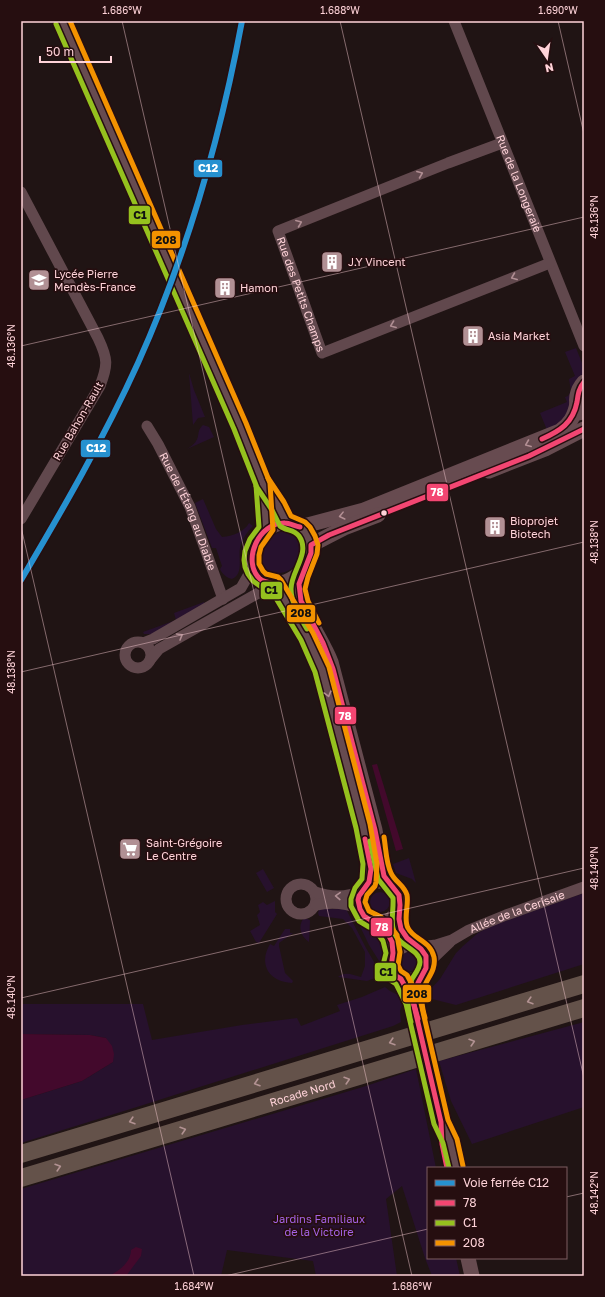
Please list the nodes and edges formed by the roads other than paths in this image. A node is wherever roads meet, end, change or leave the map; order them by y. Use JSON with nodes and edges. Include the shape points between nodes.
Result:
{"nodes":[{"id":1,"x":62,"y":21,"type":"edge"},
{"id":2,"x":454,"y":21,"type":"edge"},
{"id":3,"x":502,"y":143,"type":"junction"},
{"id":4,"x":21,"y":192,"type":"edge"},
{"id":5,"x":550,"y":263,"type":"junction"},
{"id":6,"x":584,"y":346,"type":"edge"},
{"id":7,"x":584,"y":382,"type":"edge"},
{"id":8,"x":577,"y":404,"type":"junction"},
{"id":9,"x":584,"y":420,"type":"edge"},
{"id":10,"x":147,"y":426,"type":"dead end"},
{"id":11,"x":584,"y":429,"type":"edge"},
{"id":12,"x":263,"y":483,"type":"junction"},
{"id":13,"x":21,"y":519,"type":"edge"},
{"id":14,"x":286,"y":522,"type":"junction"},
{"id":15,"x":300,"y":527,"type":"junction"},
{"id":16,"x":266,"y":529,"type":"junction"},
{"id":17,"x":311,"y":545,"type":"junction"},
{"id":18,"x":252,"y":562,"type":"junction"},
{"id":19,"x":304,"y":569,"type":"junction"},
{"id":20,"x":272,"y":584,"type":"junction"},
{"id":21,"x":223,"y":599,"type":"junction"},
{"id":22,"x":143,"y":643,"type":"junction"},
{"id":23,"x":150,"y":660,"type":"junction"},
{"id":24,"x":388,"y":883,"type":"junction"},
{"id":25,"x":584,"y":887,"type":"edge"},
{"id":26,"x":364,"y":888,"type":"junction"},
{"id":27,"x":315,"y":892,"type":"junction"},
{"id":28,"x":316,"y":905,"type":"junction"},
{"id":29,"x":360,"y":909,"type":"junction"},
{"id":30,"x":399,"y":910,"type":"junction"},
{"id":31,"x":377,"y":922,"type":"junction"},
{"id":32,"x":452,"y":940,"type":"junction"},
{"id":33,"x":418,"y":946,"type":"junction"},
{"id":34,"x":393,"y":953,"type":"junction"},
{"id":35,"x":428,"y":964,"type":"junction"},
{"id":36,"x":584,"y":975,"type":"edge"},
{"id":37,"x":420,"y":977,"type":"junction"},
{"id":38,"x":402,"y":980,"type":"junction"},
{"id":39,"x":584,"y":984,"type":"edge"},
{"id":40,"x":567,"y":989,"type":"junction"},
{"id":41,"x":414,"y":1001,"type":"junction"},
{"id":42,"x":584,"y":1008,"type":"edge"},
{"id":43,"x":441,"y":1122,"type":"junction"},
{"id":44,"x":21,"y":1154,"type":"edge"},
{"id":45,"x":447,"y":1167,"type":"edge"},
{"id":46,"x":456,"y":1167,"type":"edge"},
{"id":47,"x":21,"y":1178,"type":"edge"},
{"id":48,"x":468,"y":1259,"type":"edge"},
{"id":49,"x":475,"y":1259,"type":"edge"},
{"id":50,"x":472,"y":1276,"type":"edge"},
{"id":51,"x":479,"y":1276,"type":"edge"}],
"edges":[{"from":1,"to":12,"type":"main road"},
{"from":2,"to":3,"type":"street","name":"Rue de la Longeraie"},
{"from":3,"to":5,"type":"street","name":"Rue de la Longeraie"},
{"from":5,"to":3,"type":"street","name":"Rue des Petits Champs","one_way":true,"via":[[322,353],[278,231]]},
{"from":4,"to":13,"type":"street","name":"Rue Bahon-Rault","via":[[98,338],[104,351],[106,367],[100,386]]},
{"from":5,"to":6,"type":"street","name":"Rue de la Longeraie"},
{"from":7,"to":8,"type":"main road","via":[[578,391]]},
{"from":8,"to":9,"type":"main road"},
{"from":8,"to":15,"type":"main road","one_way":true,"via":[[570,422],[560,431],[364,510]]},
{"from":10,"to":21,"type":"street","name":"Rue de l'Étang au Diable","via":[[190,507]]},
{"from":11,"to":17,"type":"main road","via":[[540,452],[344,528]]},
{"from":12,"to":14,"type":"main road"},
{"from":12,"to":16,"type":"main road"},
{"from":14,"to":15,"type":"main road"},
{"from":14,"to":16,"type":"main road"},
{"from":15,"to":17,"type":"main road","via":[[308,536]]},
{"from":16,"to":18,"type":"main road","via":[[253,548]]},
{"from":17,"to":19,"type":"main road"},
{"from":18,"to":20,"type":"main road","via":[[258,577]]},
{"from":18,"to":21,"type":"street","via":[[241,588]]},
{"from":19,"to":20,"type":"main road","via":[[290,580]]},
{"from":19,"to":24,"type":"main road","via":[[299,584],[300,601],[331,662],[375,830],[382,869]]},
{"from":23,"to":20,"type":"street","one_way":true,"via":[[159,649]]},
{"from":20,"to":26,"type":"main road","one_way":true,"via":[[312,648],[322,670],[370,864],[370,878]]},
{"from":21,"to":22,"type":"street"},
{"from":22,"to":23,"type":"street","via":[[151,652]]},
{"from":22,"to":23,"type":"street","via":[[128,646],[125,660],[132,667],[140,668],[146,666]]},
{"from":24,"to":26,"type":"main road","via":[[378,881]]},
{"from":24,"to":30,"type":"main road","via":[[399,895]]},
{"from":25,"to":32,"type":"street","name":"Allée de la Cerisaie","via":[[500,917]]},
{"from":26,"to":27,"type":"street","one_way":true,"via":[[346,896]]},
{"from":26,"to":29,"type":"main road","via":[[358,900]]},
{"from":27,"to":28,"type":"street"},
{"from":27,"to":28,"type":"street","via":[[306,884],[298,884],[290,889],[286,898],[291,910],[299,914],[309,912]]},
{"from":28,"to":29,"type":"street","via":[[348,905]]},
{"from":29,"to":31,"type":"main road","via":[[367,919]]},
{"from":30,"to":31,"type":"main road","via":[[388,921]]},
{"from":30,"to":33,"type":"main road","via":[[401,930]]},
{"from":31,"to":34,"type":"main road","via":[[388,934]]},
{"from":32,"to":33,"type":"street","name":"Allée de la Cerisaie","via":[[436,945]]},
{"from":32,"to":35,"type":"street","name":"Allée de la Cerisaie"},
{"from":33,"to":34,"type":"main road","via":[[403,945]]},
{"from":33,"to":35,"type":"main road","via":[[427,957]]},
{"from":34,"to":38,"type":"main road","via":[[391,967]]},
{"from":35,"to":37,"type":"main road"},
{"from":36,"to":40,"type":"highway","via":[[577,977]]},
{"from":37,"to":38,"type":"main road","via":[[411,981]]},
{"from":37,"to":41,"type":"main road"},
{"from":38,"to":41,"type":"main road"},
{"from":39,"to":40,"type":"highway","name":"Rocade Nord"},
{"from":40,"to":44,"type":"highway","name":"Rocade Nord","one_way":true},
{"from":41,"to":43,"type":"main road","bridge":true},
{"from":47,"to":42,"type":"highway","name":"Rocade Nord","one_way":true},
{"from":43,"to":45,"type":"main road"},
{"from":43,"to":46,"type":"main road","via":[[450,1141]]},
{"from":48,"to":50,"type":"main road"},
{"from":49,"to":51,"type":"main road"}]}
